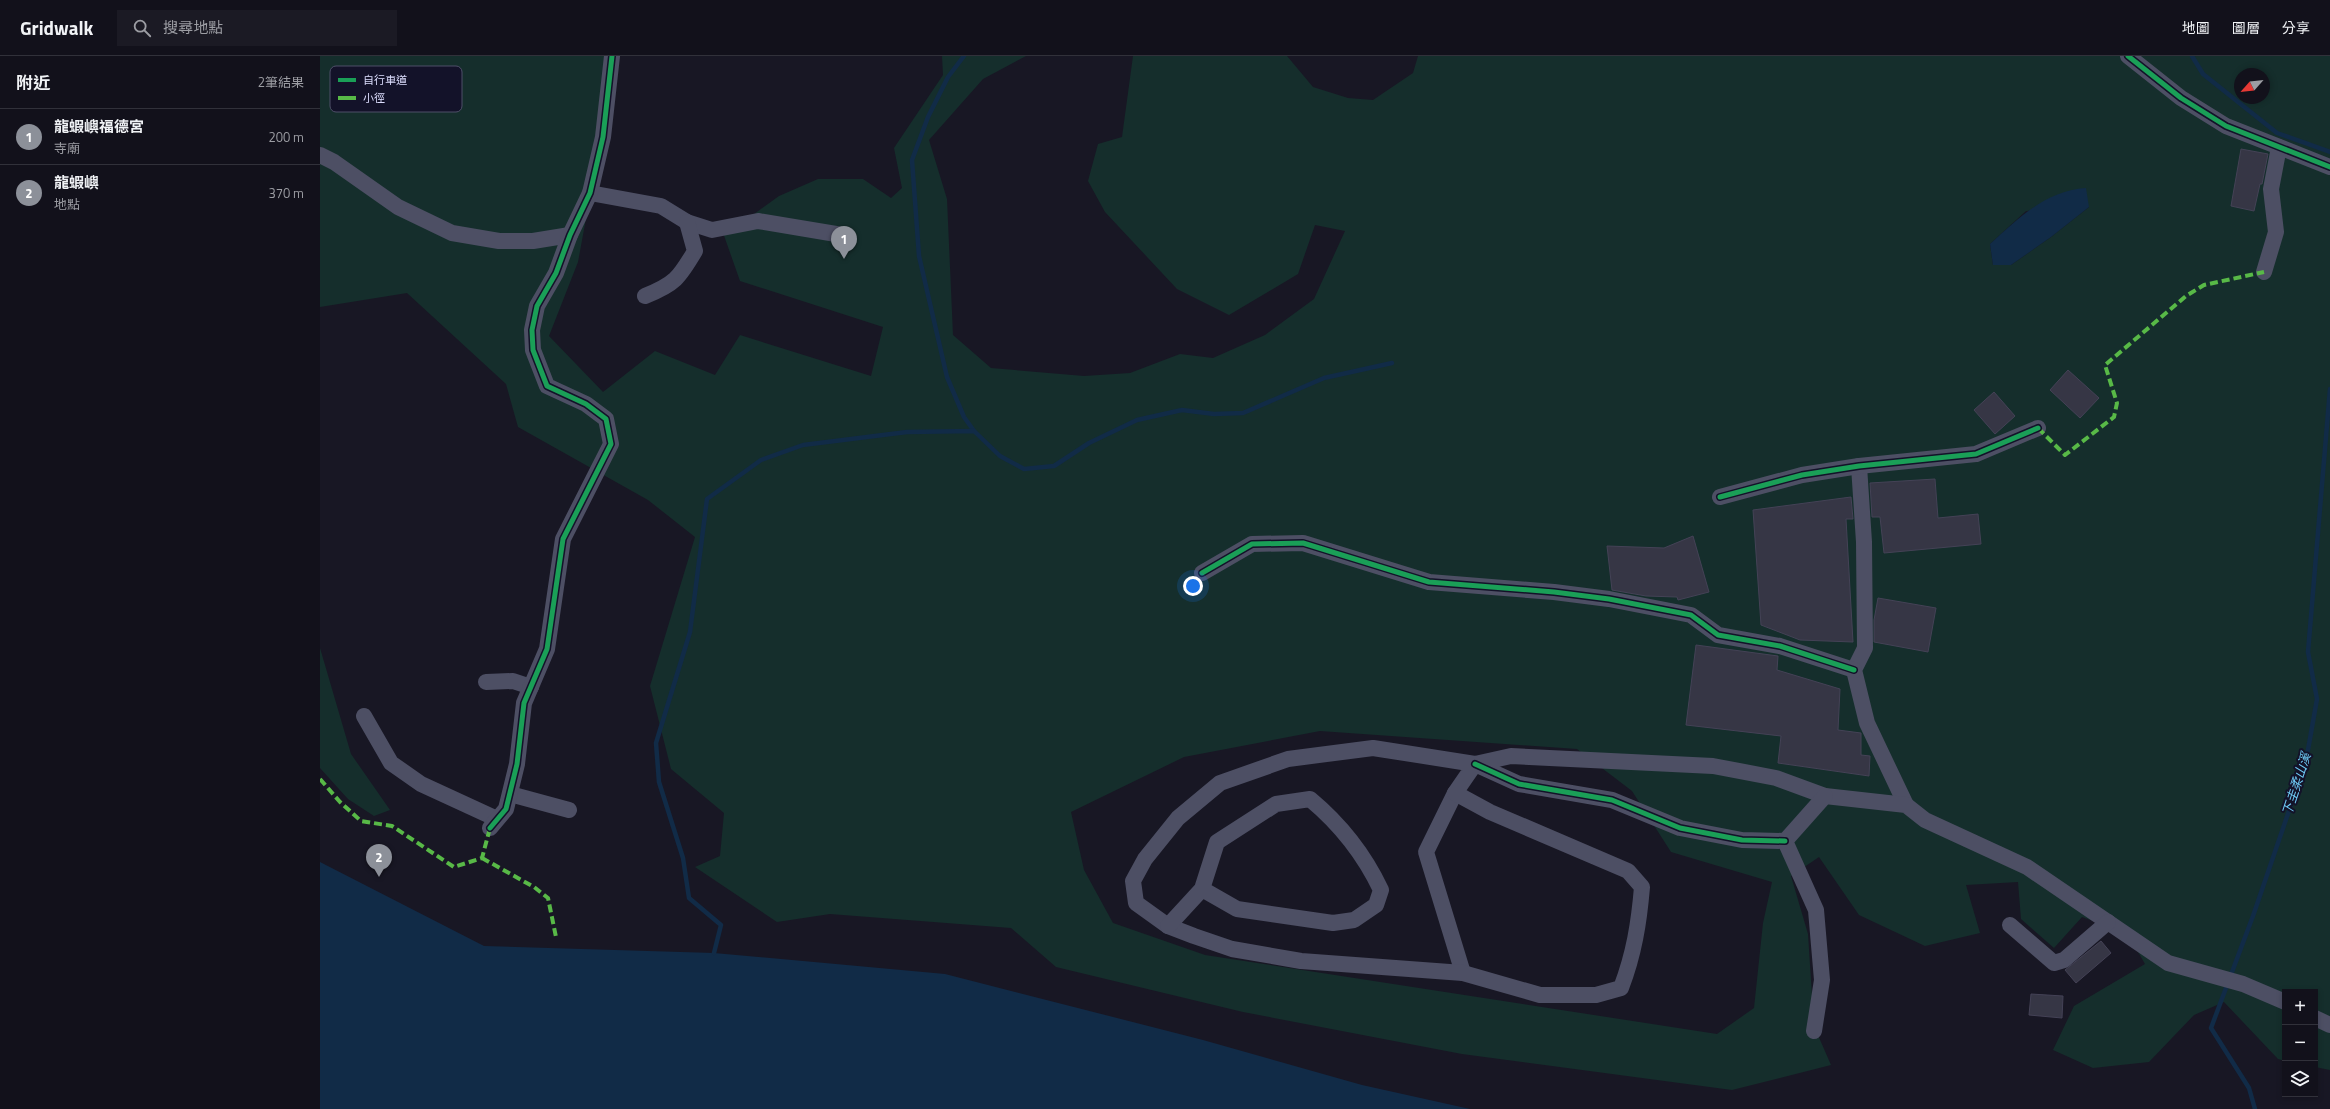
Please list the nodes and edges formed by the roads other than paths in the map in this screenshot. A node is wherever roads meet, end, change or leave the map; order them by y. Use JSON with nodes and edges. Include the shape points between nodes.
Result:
{"nodes":[{"id":1,"x":612,"y":56,"type":"edge"},
{"id":2,"x":2128,"y":56,"type":"edge"},
{"id":3,"x":2279,"y":147,"type":"junction"},
{"id":4,"x":320,"y":155,"type":"edge"},
{"id":5,"x":2330,"y":168,"type":"edge"},
{"id":6,"x":590,"y":193,"type":"junction"},
{"id":7,"x":687,"y":222,"type":"junction"},
{"id":8,"x":570,"y":235,"type":"junction"},
{"id":9,"x":842,"y":236,"type":"dead end"},
{"id":10,"x":2264,"y":272,"type":"dead end"},
{"id":11,"x":645,"y":296,"type":"dead end"},
{"id":12,"x":2038,"y":428,"type":"dead end"},
{"id":13,"x":1859,"y":466,"type":"junction"},
{"id":14,"x":1720,"y":497,"type":"dead end"},
{"id":15,"x":1202,"y":572,"type":"dead end"},
{"id":16,"x":1854,"y":670,"type":"junction"},
{"id":17,"x":486,"y":682,"type":"dead end"},
{"id":18,"x":531,"y":687,"type":"junction"},
{"id":19,"x":364,"y":716,"type":"dead end"},
{"id":20,"x":1475,"y":764,"type":"junction"},
{"id":21,"x":1455,"y":793,"type":"junction"},
{"id":22,"x":510,"y":794,"type":"junction"},
{"id":23,"x":1825,"y":796,"type":"junction"},
{"id":24,"x":1906,"y":806,"type":"junction"},
{"id":25,"x":569,"y":810,"type":"dead end"},
{"id":26,"x":1786,"y":841,"type":"junction"},
{"id":27,"x":1202,"y":889,"type":"junction"},
{"id":28,"x":2108,"y":922,"type":"junction"},
{"id":29,"x":2010,"y":925,"type":"dead end"},
{"id":30,"x":1168,"y":926,"type":"junction"},
{"id":31,"x":1463,"y":973,"type":"junction"},
{"id":32,"x":2282,"y":1001,"type":"edge"},
{"id":33,"x":2318,"y":1019,"type":"edge"},
{"id":34,"x":2330,"y":1025,"type":"edge"},
{"id":35,"x":1814,"y":1031,"type":"dead end"}],
"edges":[{"from":1,"to":6,"type":"street","via":[[603,137]]},
{"from":2,"to":3,"type":"street","via":[[2181,98],[2226,126]]},
{"from":3,"to":5,"type":"street"},
{"from":3,"to":10,"type":"street","via":[[2271,189],[2276,232]]},
{"from":4,"to":8,"type":"street","via":[[398,207],[452,233],[499,241],[533,242]]},
{"from":6,"to":7,"type":"street","via":[[661,206]]},
{"from":6,"to":8,"type":"street"},
{"from":7,"to":9,"type":"street","via":[[712,230],[758,221]]},
{"from":7,"to":11,"type":"street","via":[[696,251],[681,276],[663,289]]},
{"from":8,"to":18,"type":"street","via":[[556,273],[537,306],[532,330],[533,350],[547,386],[586,404],[606,419],[611,444],[563,539],[547,649]]},
{"from":12,"to":13,"type":"street","via":[[1976,454]]},
{"from":13,"to":14,"type":"street","via":[[1802,475]]},
{"from":13,"to":16,"type":"street","via":[[1864,542],[1866,648]]},
{"from":15,"to":16,"type":"street","via":[[1252,544],[1303,543],[1429,582],[1554,592],[1609,599],[1691,615],[1718,635],[1780,646]]},
{"from":16,"to":24,"type":"street","via":[[1867,723]]},
{"from":17,"to":18,"type":"street","via":[[513,681]]},
{"from":18,"to":22,"type":"street","via":[[524,702],[517,764]]},
{"from":19,"to":22,"type":"street","via":[[391,763],[421,784],[493,824],[506,809]]},
{"from":20,"to":21,"type":"street"},
{"from":20,"to":23,"type":"street","via":[[1511,756],[1712,766],[1776,778]]},
{"from":20,"to":26,"type":"street","via":[[1519,784],[1612,800],[1680,828],[1742,840]]},
{"from":20,"to":30,"type":"street","via":[[1373,748],[1288,759],[1220,783],[1178,818],[1145,859],[1133,881],[1136,903]]},
{"from":21,"to":31,"type":"street","via":[[1426,852]]},
{"from":21,"to":31,"type":"street","via":[[1490,812],[1628,870],[1642,886],[1639,929],[1632,961],[1621,988],[1596,995],[1540,995]]},
{"from":22,"to":25,"type":"street"},
{"from":23,"to":24,"type":"street"},
{"from":23,"to":26,"type":"street"},
{"from":24,"to":28,"type":"street","via":[[1925,820],[2027,867]]},
{"from":26,"to":35,"type":"street","via":[[1816,910],[1822,980]]},
{"from":27,"to":27,"type":"street","via":[[1237,909],[1332,923],[1354,920],[1376,905],[1381,890],[1368,863],[1332,818],[1310,799],[1276,804],[1217,842]]},
{"from":27,"to":30,"type":"street"},
{"from":28,"to":29,"type":"street","via":[[2064,960],[2054,964]]},
{"from":28,"to":32,"type":"street","via":[[2168,962],[2242,984]]},
{"from":30,"to":31,"type":"street","via":[[1232,949],[1301,961]]},
{"from":33,"to":34,"type":"street"}]}
